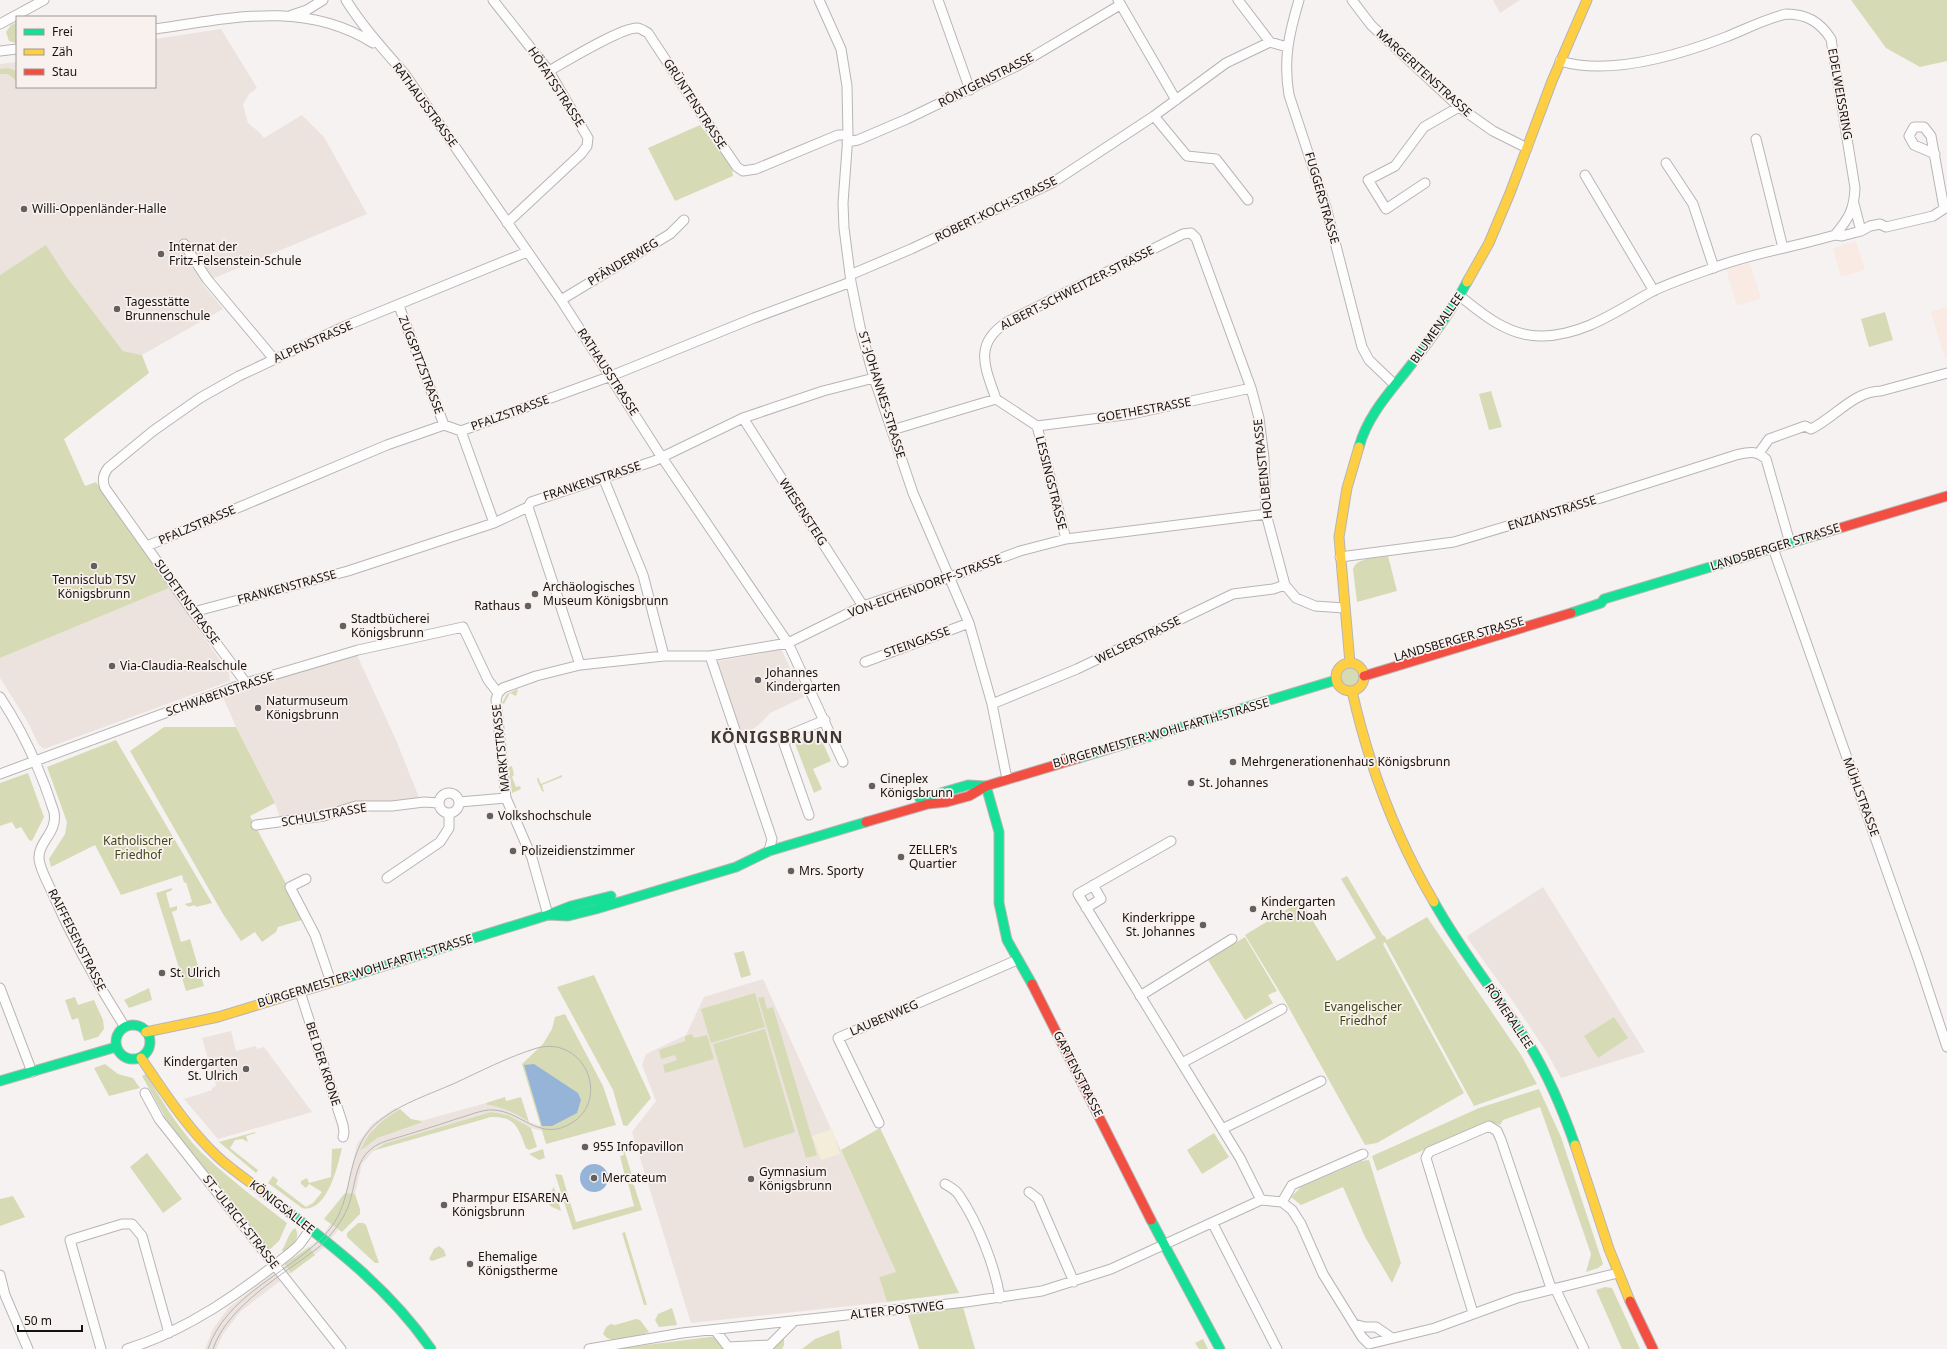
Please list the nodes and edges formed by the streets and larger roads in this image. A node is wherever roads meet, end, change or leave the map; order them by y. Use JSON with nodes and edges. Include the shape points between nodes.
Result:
{"nodes":[{"id":1,"x":44,"y":0,"type":"edge"},
{"id":2,"x":323,"y":0,"type":"edge"},
{"id":3,"x":346,"y":0,"type":"edge"},
{"id":4,"x":493,"y":0,"type":"edge"},
{"id":5,"x":819,"y":0,"type":"edge"},
{"id":6,"x":938,"y":0,"type":"edge"},
{"id":7,"x":1238,"y":0,"type":"edge"},
{"id":8,"x":1299,"y":0,"type":"edge"},
{"id":9,"x":1352,"y":0,"type":"edge"},
{"id":10,"x":1587,"y":0,"type":"edge"},
{"id":11,"x":1119,"y":3,"type":"edge"},
{"id":12,"x":291,"y":15,"type":"junction"},
{"id":13,"x":0,"y":24,"type":"edge"},
{"id":14,"x":156,"y":29,"type":"edge"},
{"id":15,"x":1270,"y":42,"type":"junction"},
{"id":16,"x":379,"y":46,"type":"junction"},
{"id":17,"x":1287,"y":47,"type":"junction"},
{"id":18,"x":16,"y":49,"type":"edge"},
{"id":19,"x":0,"y":51,"type":"edge"},
{"id":20,"x":1560,"y":61,"type":"junction"},
{"id":21,"x":549,"y":71,"type":"junction"},
{"id":22,"x":970,"y":90,"type":"junction"},
{"id":23,"x":1176,"y":100,"type":"junction"},
{"id":24,"x":1459,"y":107,"type":"junction"},
{"id":25,"x":1154,"y":116,"type":"junction"},
{"id":26,"x":847,"y":139,"type":"junction"},
{"id":27,"x":1756,"y":139,"type":"dead end"},
{"id":28,"x":1527,"y":148,"type":"junction"},
{"id":29,"x":1935,"y":154,"type":"dead end"},
{"id":30,"x":1666,"y":163,"type":"dead end"},
{"id":31,"x":1586,"y":175,"type":"dead end"},
{"id":32,"x":1425,"y":183,"type":"dead end"},
{"id":33,"x":1248,"y":200,"type":"dead end"},
{"id":34,"x":1854,"y":204,"type":"junction"},
{"id":35,"x":1946,"y":208,"type":"edge"},
{"id":36,"x":684,"y":220,"type":"dead end"},
{"id":37,"x":507,"y":223,"type":"junction"},
{"id":38,"x":1860,"y":231,"type":"junction"},
{"id":39,"x":1182,"y":234,"type":"joint"},
{"id":40,"x":1835,"y":235,"type":"junction"},
{"id":41,"x":184,"y":244,"type":"dead end"},
{"id":42,"x":1783,"y":248,"type":"junction"},
{"id":43,"x":527,"y":252,"type":"junction"},
{"id":44,"x":1714,"y":268,"type":"junction"},
{"id":45,"x":851,"y":278,"type":"junction"},
{"id":46,"x":1654,"y":291,"type":"junction"},
{"id":47,"x":1460,"y":296,"type":"junction"},
{"id":48,"x":561,"y":300,"type":"junction"},
{"id":49,"x":399,"y":306,"type":"junction"},
{"id":50,"x":274,"y":359,"type":"junction"},
{"id":51,"x":1947,"y":373,"type":"edge"},
{"id":52,"x":611,"y":376,"type":"junction"},
{"id":53,"x":874,"y":378,"type":"junction"},
{"id":54,"x":1396,"y":385,"type":"junction"},
{"id":55,"x":1251,"y":388,"type":"junction"},
{"id":56,"x":996,"y":399,"type":"junction"},
{"id":57,"x":744,"y":418,"type":"junction"},
{"id":58,"x":444,"y":425,"type":"junction"},
{"id":59,"x":1037,"y":426,"type":"junction"},
{"id":60,"x":892,"y":430,"type":"junction"},
{"id":61,"x":461,"y":431,"type":"junction"},
{"id":62,"x":1759,"y":453,"type":"junction"},
{"id":63,"x":661,"y":456,"type":"junction"},
{"id":64,"x":116,"y":461,"type":"joint"},
{"id":65,"x":603,"y":477,"type":"junction"},
{"id":66,"x":1947,"y":496,"type":"edge"},
{"id":67,"x":528,"y":507,"type":"junction"},
{"id":68,"x":1266,"y":514,"type":"junction"},
{"id":69,"x":494,"y":523,"type":"junction"},
{"id":70,"x":1066,"y":539,"type":"junction"},
{"id":71,"x":1790,"y":543,"type":"junction"},
{"id":72,"x":147,"y":546,"type":"junction"},
{"id":73,"x":1773,"y":548,"type":"junction"},
{"id":74,"x":1340,"y":557,"type":"junction"},
{"id":75,"x":950,"y":577,"type":"junction"},
{"id":76,"x":1285,"y":585,"type":"junction"},
{"id":77,"x":863,"y":606,"type":"junction"},
{"id":78,"x":1344,"y":608,"type":"junction"},
{"id":79,"x":193,"y":612,"type":"junction"},
{"id":80,"x":969,"y":623,"type":"junction"},
{"id":81,"x":788,"y":643,"type":"junction"},
{"id":82,"x":664,"y":656,"type":"junction"},
{"id":83,"x":710,"y":656,"type":"junction"},
{"id":84,"x":866,"y":662,"type":"dead end"},
{"id":85,"x":1350,"y":663,"type":"junction"},
{"id":86,"x":580,"y":665,"type":"junction"},
{"id":87,"x":1363,"y":672,"type":"junction"},
{"id":88,"x":1336,"y":680,"type":"junction"},
{"id":89,"x":246,"y":683,"type":"junction"},
{"id":90,"x":1352,"y":691,"type":"junction"},
{"id":91,"x":498,"y":693,"type":"junction"},
{"id":92,"x":0,"y":697,"type":"edge"},
{"id":93,"x":992,"y":704,"type":"junction"},
{"id":94,"x":825,"y":720,"type":"junction"},
{"id":95,"x":34,"y":761,"type":"junction"},
{"id":96,"x":843,"y":762,"type":"dead end"},
{"id":97,"x":0,"y":774,"type":"edge"},
{"id":98,"x":1007,"y":779,"type":"junction"},
{"id":99,"x":986,"y":786,"type":"junction"},
{"id":100,"x":955,"y":789,"type":"junction"},
{"id":101,"x":506,"y":798,"type":"junction"},
{"id":102,"x":958,"y":799,"type":"junction"},
{"id":103,"x":459,"y":802,"type":"junction"},
{"id":104,"x":439,"y":803,"type":"junction"},
{"id":105,"x":449,"y":813,"type":"junction"},
{"id":106,"x":809,"y":815,"type":"dead end"},
{"id":107,"x":256,"y":825,"type":"dead end"},
{"id":108,"x":1171,"y":841,"type":"dead end"},
{"id":109,"x":769,"y":851,"type":"junction"},
{"id":110,"x":387,"y":878,"type":"dead end"},
{"id":111,"x":306,"y":879,"type":"dead end"},
{"id":112,"x":1093,"y":885,"type":"junction"},
{"id":113,"x":1086,"y":908,"type":"junction"},
{"id":114,"x":548,"y":915,"type":"junction"},
{"id":115,"x":1232,"y":939,"type":"dead end"},
{"id":116,"x":1017,"y":960,"type":"junction"},
{"id":117,"x":331,"y":982,"type":"junction"},
{"id":118,"x":0,"y":988,"type":"edge"},
{"id":119,"x":300,"y":992,"type":"junction"},
{"id":120,"x":1140,"y":996,"type":"junction"},
{"id":121,"x":1282,"y":1009,"type":"dead end"},
{"id":122,"x":181,"y":1026,"type":"junction"},
{"id":123,"x":125,"y":1027,"type":"junction"},
{"id":124,"x":146,"y":1032,"type":"junction"},
{"id":125,"x":150,"y":1043,"type":"junction"},
{"id":126,"x":116,"y":1047,"type":"junction"},
{"id":127,"x":1947,"y":1047,"type":"edge"},
{"id":128,"x":141,"y":1058,"type":"junction"},
{"id":129,"x":1182,"y":1063,"type":"junction"},
{"id":130,"x":32,"y":1072,"type":"junction"},
{"id":131,"x":0,"y":1081,"type":"edge"},
{"id":132,"x":1321,"y":1081,"type":"dead end"},
{"id":133,"x":144,"y":1093,"type":"dead end"},
{"id":134,"x":879,"y":1123,"type":"dead end"},
{"id":135,"x":1222,"y":1130,"type":"junction"},
{"id":136,"x":343,"y":1137,"type":"dead end"},
{"id":137,"x":1362,"y":1154,"type":"dead end"},
{"id":138,"x":945,"y":1184,"type":"dead end"},
{"id":139,"x":1029,"y":1192,"type":"dead end"},
{"id":140,"x":1261,"y":1200,"type":"junction"},
{"id":141,"x":1282,"y":1202,"type":"junction"},
{"id":142,"x":1213,"y":1224,"type":"junction"},
{"id":143,"x":310,"y":1230,"type":"junction"},
{"id":144,"x":1165,"y":1245,"type":"junction"},
{"id":145,"x":274,"y":1265,"type":"junction"},
{"id":146,"x":1618,"y":1273,"type":"junction"},
{"id":147,"x":0,"y":1275,"type":"edge"},
{"id":148,"x":1074,"y":1282,"type":"junction"},
{"id":149,"x":1553,"y":1288,"type":"junction"},
{"id":150,"x":1000,"y":1298,"type":"junction"},
{"id":151,"x":1473,"y":1313,"type":"junction"},
{"id":152,"x":793,"y":1322,"type":"junction"},
{"id":153,"x":1354,"y":1324,"type":"junction"},
{"id":154,"x":715,"y":1330,"type":"junction"},
{"id":155,"x":169,"y":1333,"type":"junction"},
{"id":156,"x":1392,"y":1338,"type":"junction"},
{"id":157,"x":28,"y":1349,"type":"edge"},
{"id":158,"x":101,"y":1349,"type":"edge"},
{"id":159,"x":126,"y":1349,"type":"edge"},
{"id":160,"x":341,"y":1349,"type":"edge"},
{"id":161,"x":431,"y":1349,"type":"edge"},
{"id":162,"x":589,"y":1349,"type":"edge"},
{"id":163,"x":1220,"y":1349,"type":"edge"},
{"id":164,"x":1277,"y":1349,"type":"edge"},
{"id":165,"x":1584,"y":1349,"type":"edge"},
{"id":166,"x":1653,"y":1349,"type":"edge"}],
"edges":[{"from":1,"to":13,"type":"street"},
{"from":2,"to":12,"type":"street","via":[[307,10]]},
{"from":3,"to":16,"type":"street","name":"RATHAUSSTRASSE"},
{"from":4,"to":21,"type":"street","name":"HÖFATSSTRASSE"},
{"from":5,"to":26,"type":"street","name":"ST.-JOHANNES-STRASSE","via":[[834,32],[844,63],[847,86]]},
{"from":6,"to":22,"type":"street"},
{"from":7,"to":15,"type":"street"},
{"from":8,"to":17,"type":"street","name":"FUGGERSTRASSE"},
{"from":9,"to":24,"type":"street","name":"MARGERITENSTRASSE","via":[[1371,26]]},
{"from":10,"to":20,"type":"street","name":"BLUMENALLEE"},
{"from":11,"to":22,"type":"street","name":"RÖNTGENSTRASSE","via":[[1017,66]]},
{"from":11,"to":23,"type":"street"},
{"from":12,"to":14,"type":"street","via":[[228,19]]},
{"from":12,"to":16,"type":"street","via":[[348,29]]},
{"from":15,"to":17,"type":"street"},
{"from":15,"to":23,"type":"street","name":"ROBERT-KOCH-STRASSE","via":[[1226,63]]},
{"from":16,"to":37,"type":"street","name":"RATHAUSSTRASSE","via":[[404,74]]},
{"from":17,"to":54,"type":"street","name":"FUGGERSTRASSE","via":[[1289,95],[1326,207],[1362,347],[1369,360]]},
{"from":18,"to":19,"type":"street"},
{"from":20,"to":28,"type":"street","name":"BLUMENALLEE"},
{"from":20,"to":34,"type":"street","name":"EDELWEISSRING","via":[[1594,67],[1628,63],[1682,51],[1786,14],[1814,19],[1831,39],[1852,162]]},
{"from":21,"to":26,"type":"street","name":"GRÜNTENSTRASSE","via":[[576,55],[636,28],[648,33],[737,167],[744,171],[756,169],[838,135]]},
{"from":21,"to":37,"type":"street","name":"HÖFATSSTRASSE","via":[[584,129],[588,138],[587,146]]},
{"from":22,"to":26,"type":"street","name":"RÖNTGENSTRASSE","via":[[858,140]]},
{"from":23,"to":25,"type":"street","name":"ROBERT-KOCH-STRASSE"},
{"from":24,"to":28,"type":"street","name":"MARGERITENSTRASSE","via":[[1493,131]]},
{"from":24,"to":32,"type":"street","via":[[1424,127],[1395,166],[1368,180],[1386,209]]},
{"from":25,"to":33,"type":"street","via":[[1187,156],[1216,158]]},
{"from":25,"to":45,"type":"street","name":"ROBERT-KOCH-STRASSE","via":[[1102,152],[1039,190]]},
{"from":26,"to":45,"type":"street","name":"ST.-JOHANNES-STRASSE","via":[[843,203]]},
{"from":27,"to":42,"type":"street"},
{"from":28,"to":47,"type":"street","name":"BLUMENALLEE","via":[[1489,243]]},
{"from":29,"to":35,"type":"street"},
{"from":30,"to":44,"type":"street","via":[[1693,204]]},
{"from":31,"to":46,"type":"street"},
{"from":34,"to":38,"type":"street"},
{"from":34,"to":40,"type":"street","name":"EDELWEISSRING","via":[[1848,219]]},
{"from":35,"to":38,"type":"street","via":[[1933,216],[1886,227],[1880,224],[1870,226]]},
{"from":36,"to":48,"type":"street","name":"PFÄNDERWEG","via":[[670,234]]},
{"from":37,"to":43,"type":"street","name":"RATHAUSSTRASSE"},
{"from":38,"to":40,"type":"street","via":[[1842,236]]},
{"from":39,"to":55,"type":"street","name":"HOLBEINSTRASSE","via":[[1191,233],[1196,238]]},
{"from":39,"to":56,"type":"street","name":"ALBERT-SCHWEITZER-STRASSE","via":[[1060,294],[996,330],[987,342],[984,354],[986,371]]},
{"from":40,"to":42,"type":"street"},
{"from":41,"to":50,"type":"street","via":[[207,279]]},
{"from":42,"to":44,"type":"street"},
{"from":43,"to":48,"type":"street","name":"RATHAUSSTRASSE"},
{"from":43,"to":49,"type":"street","name":"ALPENSTRASSE"},
{"from":44,"to":46,"type":"street"},
{"from":45,"to":52,"type":"street","name":"PFALZSTRASSE"},
{"from":45,"to":53,"type":"street","name":"ST.-JOHANNES-STRASSE","via":[[859,322]]},
{"from":46,"to":47,"type":"street","via":[[1604,320],[1567,332],[1543,336],[1509,330]]},
{"from":47,"to":54,"type":"street","name":"BLUMENALLEE"},
{"from":48,"to":52,"type":"street","name":"RATHAUSSTRASSE"},
{"from":49,"to":50,"type":"street","name":"ALPENSTRASSE","via":[[343,327]]},
{"from":49,"to":58,"type":"street","name":"ZUGSPITZSTRASSE"},
{"from":50,"to":64,"type":"street","name":"ALPENSTRASSE","via":[[200,398]]},
{"from":51,"to":62,"type":"street","via":[[1881,391],[1872,391],[1811,429],[1805,426],[1769,439]]},
{"from":52,"to":61,"type":"street","name":"PFALZSTRASSE"},
{"from":52,"to":63,"type":"street","name":"RATHAUSSTRASSE"},
{"from":53,"to":57,"type":"street","name":"FRANKENSTRASSE","via":[[817,393]]},
{"from":53,"to":60,"type":"street","name":"ST.-JOHANNES-STRASSE"},
{"from":54,"to":74,"type":"street","name":"BLUMENALLEE","via":[[1375,411],[1361,438],[1343,506],[1339,537]]},
{"from":55,"to":59,"type":"street","name":"GOETHESTRASSE","via":[[1130,414]]},
{"from":55,"to":68,"type":"street","name":"HOLBEINSTRASSE","via":[[1259,418]]},
{"from":56,"to":59,"type":"street"},
{"from":56,"to":60,"type":"street"},
{"from":57,"to":63,"type":"street","name":"FRANKENSTRASSE"},
{"from":57,"to":77,"type":"street","name":"WIESENSTEIG"},
{"from":58,"to":61,"type":"street","name":"PFALZSTRASSE"},
{"from":58,"to":72,"type":"street","name":"PFALZSTRASSE","via":[[387,445]]},
{"from":59,"to":70,"type":"street","name":"LESSINGSTRASSE"},
{"from":60,"to":75,"type":"street","name":"ST.-JOHANNES-STRASSE","via":[[920,510]]},
{"from":61,"to":69,"type":"street"},
{"from":62,"to":71,"type":"street","via":[[1766,459]]},
{"from":62,"to":74,"type":"street","name":"ENZIANSTRASSE","via":[[1736,455],[1454,542]]},
{"from":63,"to":65,"type":"street","name":"FRANKENSTRASSE","via":[[654,461]]},
{"from":63,"to":81,"type":"street","name":"RATHAUSSTRASSE"},
{"from":64,"to":72,"type":"street","name":"SUDETENSTRASSE","via":[[108,468],[102,482]]},
{"from":65,"to":67,"type":"street","name":"FRANKENSTRASSE","via":[[531,502]]},
{"from":65,"to":82,"type":"street","via":[[643,575]]},
{"from":66,"to":71,"type":"street","name":"LANDSBERGER STRASSE"},
{"from":67,"to":69,"type":"street","name":"FRANKENSTRASSE"},
{"from":67,"to":86,"type":"street"},
{"from":68,"to":70,"type":"street","name":"VON-EICHENDORFF-STRASSE"},
{"from":68,"to":76,"type":"street","name":"HOLBEINSTRASSE"},
{"from":69,"to":79,"type":"street","name":"FRANKENSTRASSE","via":[[348,571]]},
{"from":70,"to":75,"type":"street","name":"VON-EICHENDORFF-STRASSE","via":[[1020,551]]},
{"from":71,"to":73,"type":"street","name":"LANDSBERGER STRASSE"},
{"from":72,"to":79,"type":"street","name":"SUDETENSTRASSE"},
{"from":73,"to":87,"type":"street","name":"LANDSBERGER STRASSE","via":[[1604,599],[1601,603],[1574,612]]},
{"from":73,"to":127,"type":"street","name":"MÜHLSTRASSE"},
{"from":74,"to":78,"type":"street","name":"BLUMENALLEE"},
{"from":75,"to":77,"type":"street","name":"VON-EICHENDORFF-STRASSE"},
{"from":75,"to":80,"type":"street","name":"ST.-JOHANNES-STRASSE"},
{"from":76,"to":78,"type":"street","name":"HOLBEINSTRASSE","via":[[1296,598],[1315,606]]},
{"from":76,"to":93,"type":"street","name":"WELSERSTRASSE","via":[[1233,594],[1077,669]]},
{"from":77,"to":81,"type":"street","name":"VON-EICHENDORFF-STRASSE"},
{"from":78,"to":85,"type":"street","name":"BLUMENALLEE"},
{"from":79,"to":89,"type":"street","name":"SUDETENSTRASSE"},
{"from":80,"to":84,"type":"street","name":"STEINGASSE"},
{"from":80,"to":93,"type":"street","name":"ST.-JOHANNES-STRASSE"},
{"from":81,"to":83,"type":"street","name":"VON-EICHENDORFF-STRASSE"},
{"from":81,"to":94,"type":"street","name":"RATHAUSSTRASSE"},
{"from":82,"to":83,"type":"street","name":"VON-EICHENDORFF-STRASSE"},
{"from":82,"to":86,"type":"street","name":"VON-EICHENDORFF-STRASSE"},
{"from":83,"to":109,"type":"street","via":[[772,839]]},
{"from":85,"to":87,"type":"street"},
{"from":85,"to":88,"type":"street","via":[[1339,668]]},
{"from":86,"to":91,"type":"street","name":"VON-EICHENDORFF-STRASSE","via":[[522,680],[503,688]]},
{"from":87,"to":90,"type":"street","via":[[1360,688]]},
{"from":88,"to":90,"type":"street","via":[[1340,688]]},
{"from":88,"to":98,"type":"street","name":"BÜRGERMEISTER-WOHLFARTH-STRASSE"},
{"from":89,"to":91,"type":"street","name":"SCHWABENSTRASSE","via":[[358,650],[463,627],[488,680]]},
{"from":89,"to":95,"type":"street","name":"SCHWABENSTRASSE"},
{"from":90,"to":146,"type":"street","name":"RÖMERALLEE","via":[[1370,766],[1400,841],[1444,921],[1531,1048],[1550,1082],[1575,1140]]},
{"from":91,"to":101,"type":"street","name":"MARKTSTRASSE","via":[[497,726]]},
{"from":92,"to":95,"type":"street","name":"RAIFFEISENSTRASSE","via":[[16,720]]},
{"from":93,"to":98,"type":"street","name":"ST.-JOHANNES-STRASSE"},
{"from":94,"to":96,"type":"street","name":"RATHAUSSTRASSE"},
{"from":94,"to":106,"type":"street","via":[[787,737],[784,744]]},
{"from":95,"to":97,"type":"street","name":"SCHWABENSTRASSE"},
{"from":95,"to":123,"type":"street","name":"RAIFFEISENSTRASSE","via":[[56,819],[53,830],[41,849],[39,861],[65,923]]},
{"from":98,"to":99,"type":"street","name":"BÜRGERMEISTER-WOHLFARTH-STRASSE"},
{"from":99,"to":100,"type":"street","name":"BÜRGERMEISTER-WOHLFARTH-STRASSE","via":[[968,785]]},
{"from":99,"to":102,"type":"street","name":"BÜRGERMEISTER-WOHLFARTH-STRASSE"},
{"from":99,"to":116,"type":"street","name":"GARTENSTRASSE","via":[[998,832],[998,881],[1002,923]]},
{"from":100,"to":102,"type":"street","via":[[960,793]]},
{"from":100,"to":109,"type":"street","name":"BÜRGERMEISTER-WOHLFARTH-STRASSE","via":[[782,841]]},
{"from":101,"to":103,"type":"street"},
{"from":101,"to":114,"type":"street","name":"MARKTSTRASSE","via":[[532,858]]},
{"from":102,"to":109,"type":"street","name":"BÜRGERMEISTER-WOHLFARTH-STRASSE","via":[[928,804]]},
{"from":103,"to":104,"type":"street","via":[[457,796],[448,792],[442,795]]},
{"from":103,"to":105,"type":"street","via":[[458,808]]},
{"from":104,"to":105,"type":"street","via":[[441,809]]},
{"from":104,"to":107,"type":"street","name":"SCHULSTRASSE","via":[[356,806],[324,816]]},
{"from":105,"to":110,"type":"street","via":[[449,828],[440,842]]},
{"from":108,"to":112,"type":"street"},
{"from":109,"to":114,"type":"street","name":"BÜRGERMEISTER-WOHLFARTH-STRASSE","via":[[728,860],[582,908]]},
{"from":111,"to":117,"type":"street","via":[[290,887],[315,935]]},
{"from":112,"to":113,"type":"street","via":[[1078,894]]},
{"from":112,"to":113,"type":"street","via":[[1101,899]]},
{"from":113,"to":120,"type":"street"},
{"from":114,"to":117,"type":"street","name":"BÜRGERMEISTER-WOHLFARTH-STRASSE"},
{"from":115,"to":120,"type":"street"},
{"from":116,"to":134,"type":"street","name":"LAUBENWEG","via":[[838,1038]]},
{"from":116,"to":144,"type":"street","name":"GARTENSTRASSE"},
{"from":117,"to":119,"type":"street","name":"BÜRGERMEISTER-WOHLFARTH-STRASSE"},
{"from":118,"to":130,"type":"street"},
{"from":119,"to":122,"type":"street","name":"BÜRGERMEISTER-WOHLFARTH-STRASSE"},
{"from":119,"to":136,"type":"street","name":"BEI DER KRONE","via":[[343,1125]]},
{"from":120,"to":129,"type":"street"},
{"from":121,"to":129,"type":"street"},
{"from":122,"to":124,"type":"street","name":"BÜRGERMEISTER-WOHLFARTH-STRASSE"},
{"from":122,"to":125,"type":"street","name":"BÜRGERMEISTER-WOHLFARTH-STRASSE"},
{"from":123,"to":124,"type":"street","name":"BÜRGERMEISTER-WOHLFARTH-STRASSE","via":[[136,1026]]},
{"from":123,"to":126,"type":"street","via":[[117,1035]]},
{"from":124,"to":125,"type":"street"},
{"from":125,"to":128,"type":"street"},
{"from":126,"to":128,"type":"street","via":[[127,1058]]},
{"from":126,"to":130,"type":"street"},
{"from":128,"to":143,"type":"street","name":"KÖNIGSALLEE","via":[[188,1124],[218,1157]]},
{"from":129,"to":135,"type":"street"},
{"from":130,"to":131,"type":"street"},
{"from":132,"to":135,"type":"street"},
{"from":133,"to":145,"type":"street","name":"ST.-ULRICH-STRASSE","via":[[159,1119]]},
{"from":135,"to":140,"type":"street"},
{"from":137,"to":141,"type":"street","via":[[1292,1185]]},
{"from":138,"to":150,"type":"street","via":[[959,1194],[987,1251],[996,1276]]},
{"from":139,"to":148,"type":"street","via":[[1038,1199]]},
{"from":140,"to":141,"type":"street"},
{"from":140,"to":142,"type":"street","name":"ALTER POSTWEG"},
{"from":141,"to":153,"type":"street","via":[[1292,1210],[1301,1224],[1323,1274]]},
{"from":142,"to":144,"type":"street","name":"ALTER POSTWEG"},
{"from":142,"to":164,"type":"street"},
{"from":143,"to":145,"type":"street","via":[[299,1245]]},
{"from":143,"to":161,"type":"street","name":"KÖNIGSALLEE","via":[[347,1257],[392,1298]]},
{"from":144,"to":148,"type":"street","name":"ALTER POSTWEG"},
{"from":144,"to":163,"type":"street","name":"GARTENSTRASSE"},
{"from":145,"to":155,"type":"street","via":[[225,1302]]},
{"from":145,"to":160,"type":"street","name":"ST.-ULRICH-STRASSE"},
{"from":146,"to":149,"type":"street"},
{"from":146,"to":166,"type":"street","name":"RÖMERALLEE"},
{"from":147,"to":157,"type":"street","via":[[5,1295]]},
{"from":148,"to":150,"type":"street","name":"ALTER POSTWEG","via":[[1042,1291]]},
{"from":149,"to":151,"type":"street"},
{"from":149,"to":151,"type":"street","via":[[1497,1131],[1489,1126],[1429,1152],[1426,1158]]},
{"from":149,"to":165,"type":"street"},
{"from":150,"to":152,"type":"street","name":"ALTER POSTWEG"},
{"from":151,"to":156,"type":"street","via":[[1429,1330]]},
{"from":152,"to":154,"type":"street","name":"ALTER POSTWEG"},
{"from":152,"to":154,"type":"street","via":[[770,1345],[728,1347]]},
{"from":153,"to":156,"type":"street","via":[[1376,1327]]},
{"from":153,"to":156,"type":"street","via":[[1369,1344]]},
{"from":154,"to":162,"type":"street","name":"ALTER POSTWEG","via":[[656,1336]]},
{"from":155,"to":158,"type":"street","via":[[142,1236],[132,1224],[122,1224],[70,1240]]},
{"from":155,"to":159,"type":"street"}]}
